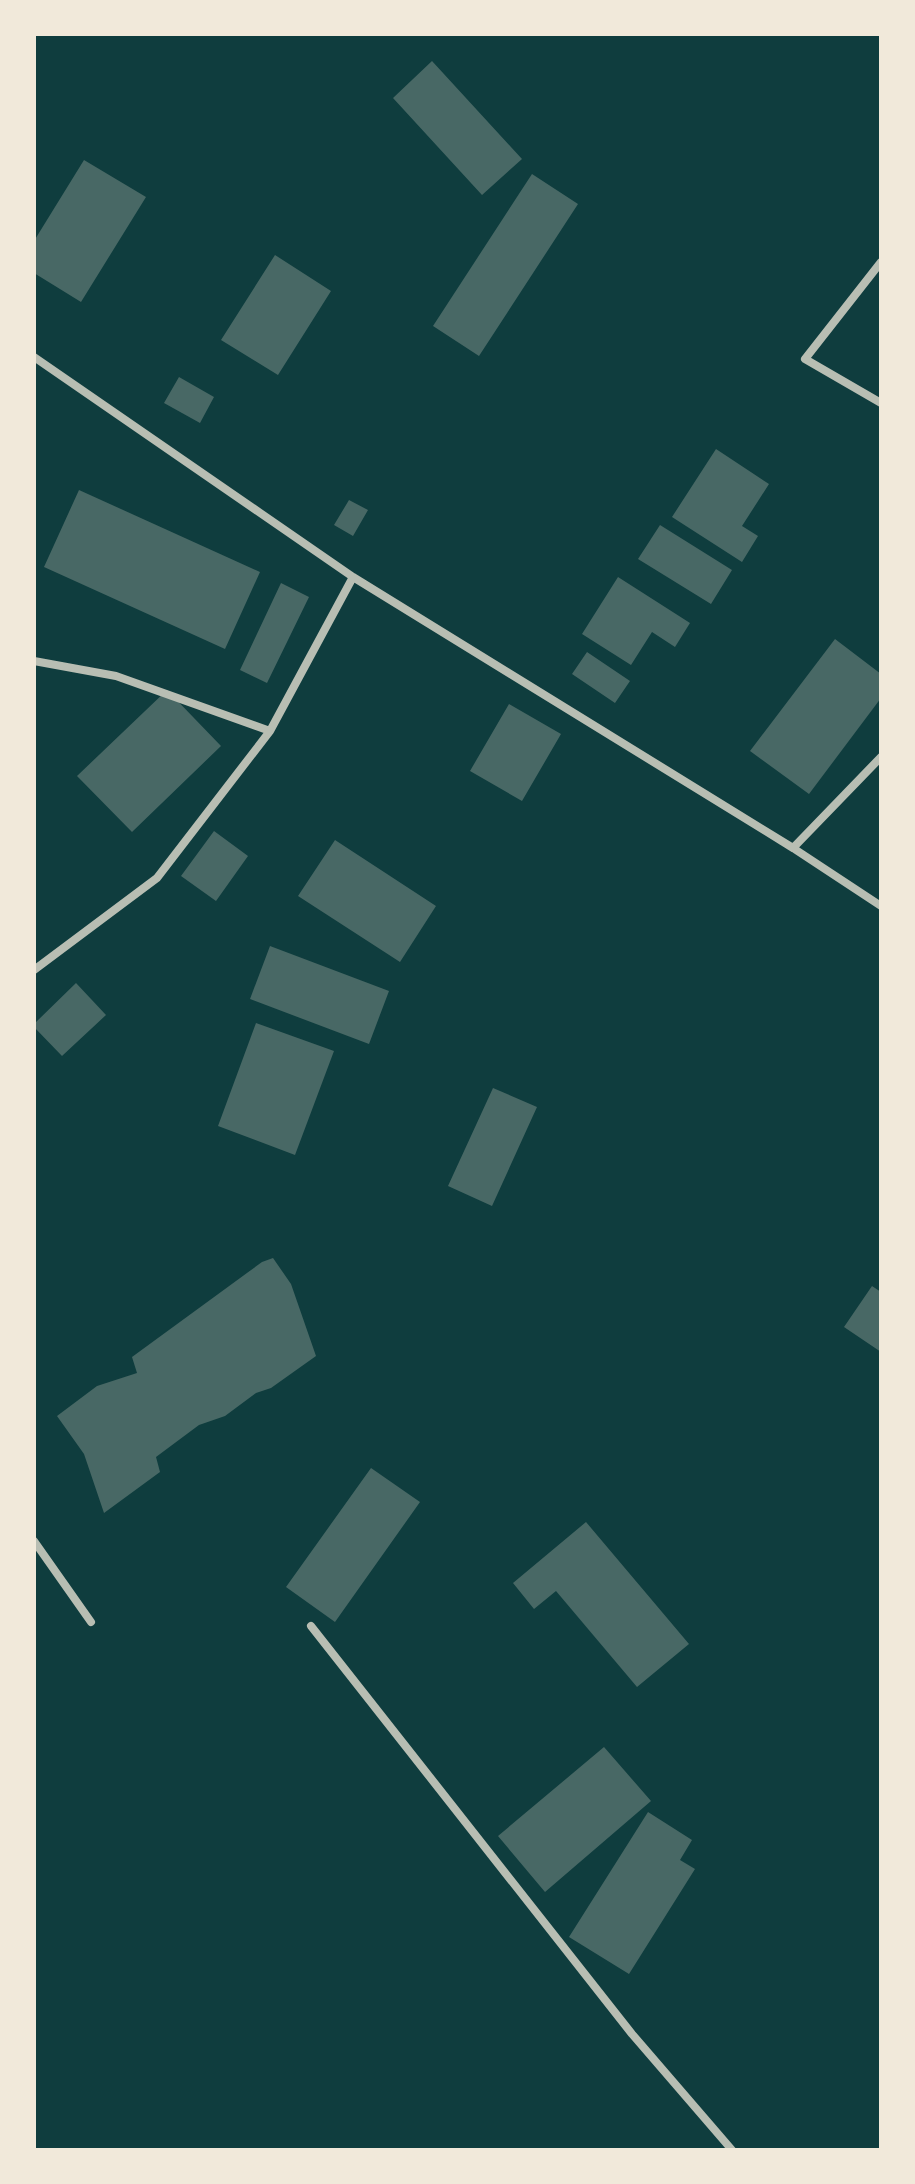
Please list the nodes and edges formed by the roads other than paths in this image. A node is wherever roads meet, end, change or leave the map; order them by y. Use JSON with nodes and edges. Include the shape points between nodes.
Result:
{"nodes":[{"id":1,"x":881,"y":262,"type":"edge"},
{"id":2,"x":34,"y":357,"type":"edge"},
{"id":3,"x":881,"y":403,"type":"edge"},
{"id":4,"x":353,"y":577,"type":"junction"},
{"id":5,"x":34,"y":661,"type":"edge"},
{"id":6,"x":270,"y":731,"type":"junction"},
{"id":7,"x":881,"y":757,"type":"edge"},
{"id":8,"x":793,"y":848,"type":"junction"},
{"id":9,"x":881,"y":906,"type":"edge"},
{"id":10,"x":34,"y":970,"type":"edge"},
{"id":11,"x":34,"y":1541,"type":"edge"},
{"id":12,"x":91,"y":1622,"type":"dead end"},
{"id":13,"x":311,"y":1626,"type":"dead end"},
{"id":14,"x":732,"y":2150,"type":"edge"}],
"edges":[{"from":1,"to":3,"type":"street","via":[[805,359]]},
{"from":2,"to":4,"type":"street"},
{"from":4,"to":6,"type":"street"},
{"from":4,"to":8,"type":"street"},
{"from":5,"to":6,"type":"street","via":[[116,676]]},
{"from":6,"to":10,"type":"street","via":[[157,878]]},
{"from":7,"to":8,"type":"street"},
{"from":8,"to":9,"type":"street"},
{"from":11,"to":12,"type":"street"},
{"from":13,"to":14,"type":"street","via":[[632,2034]]}]}
